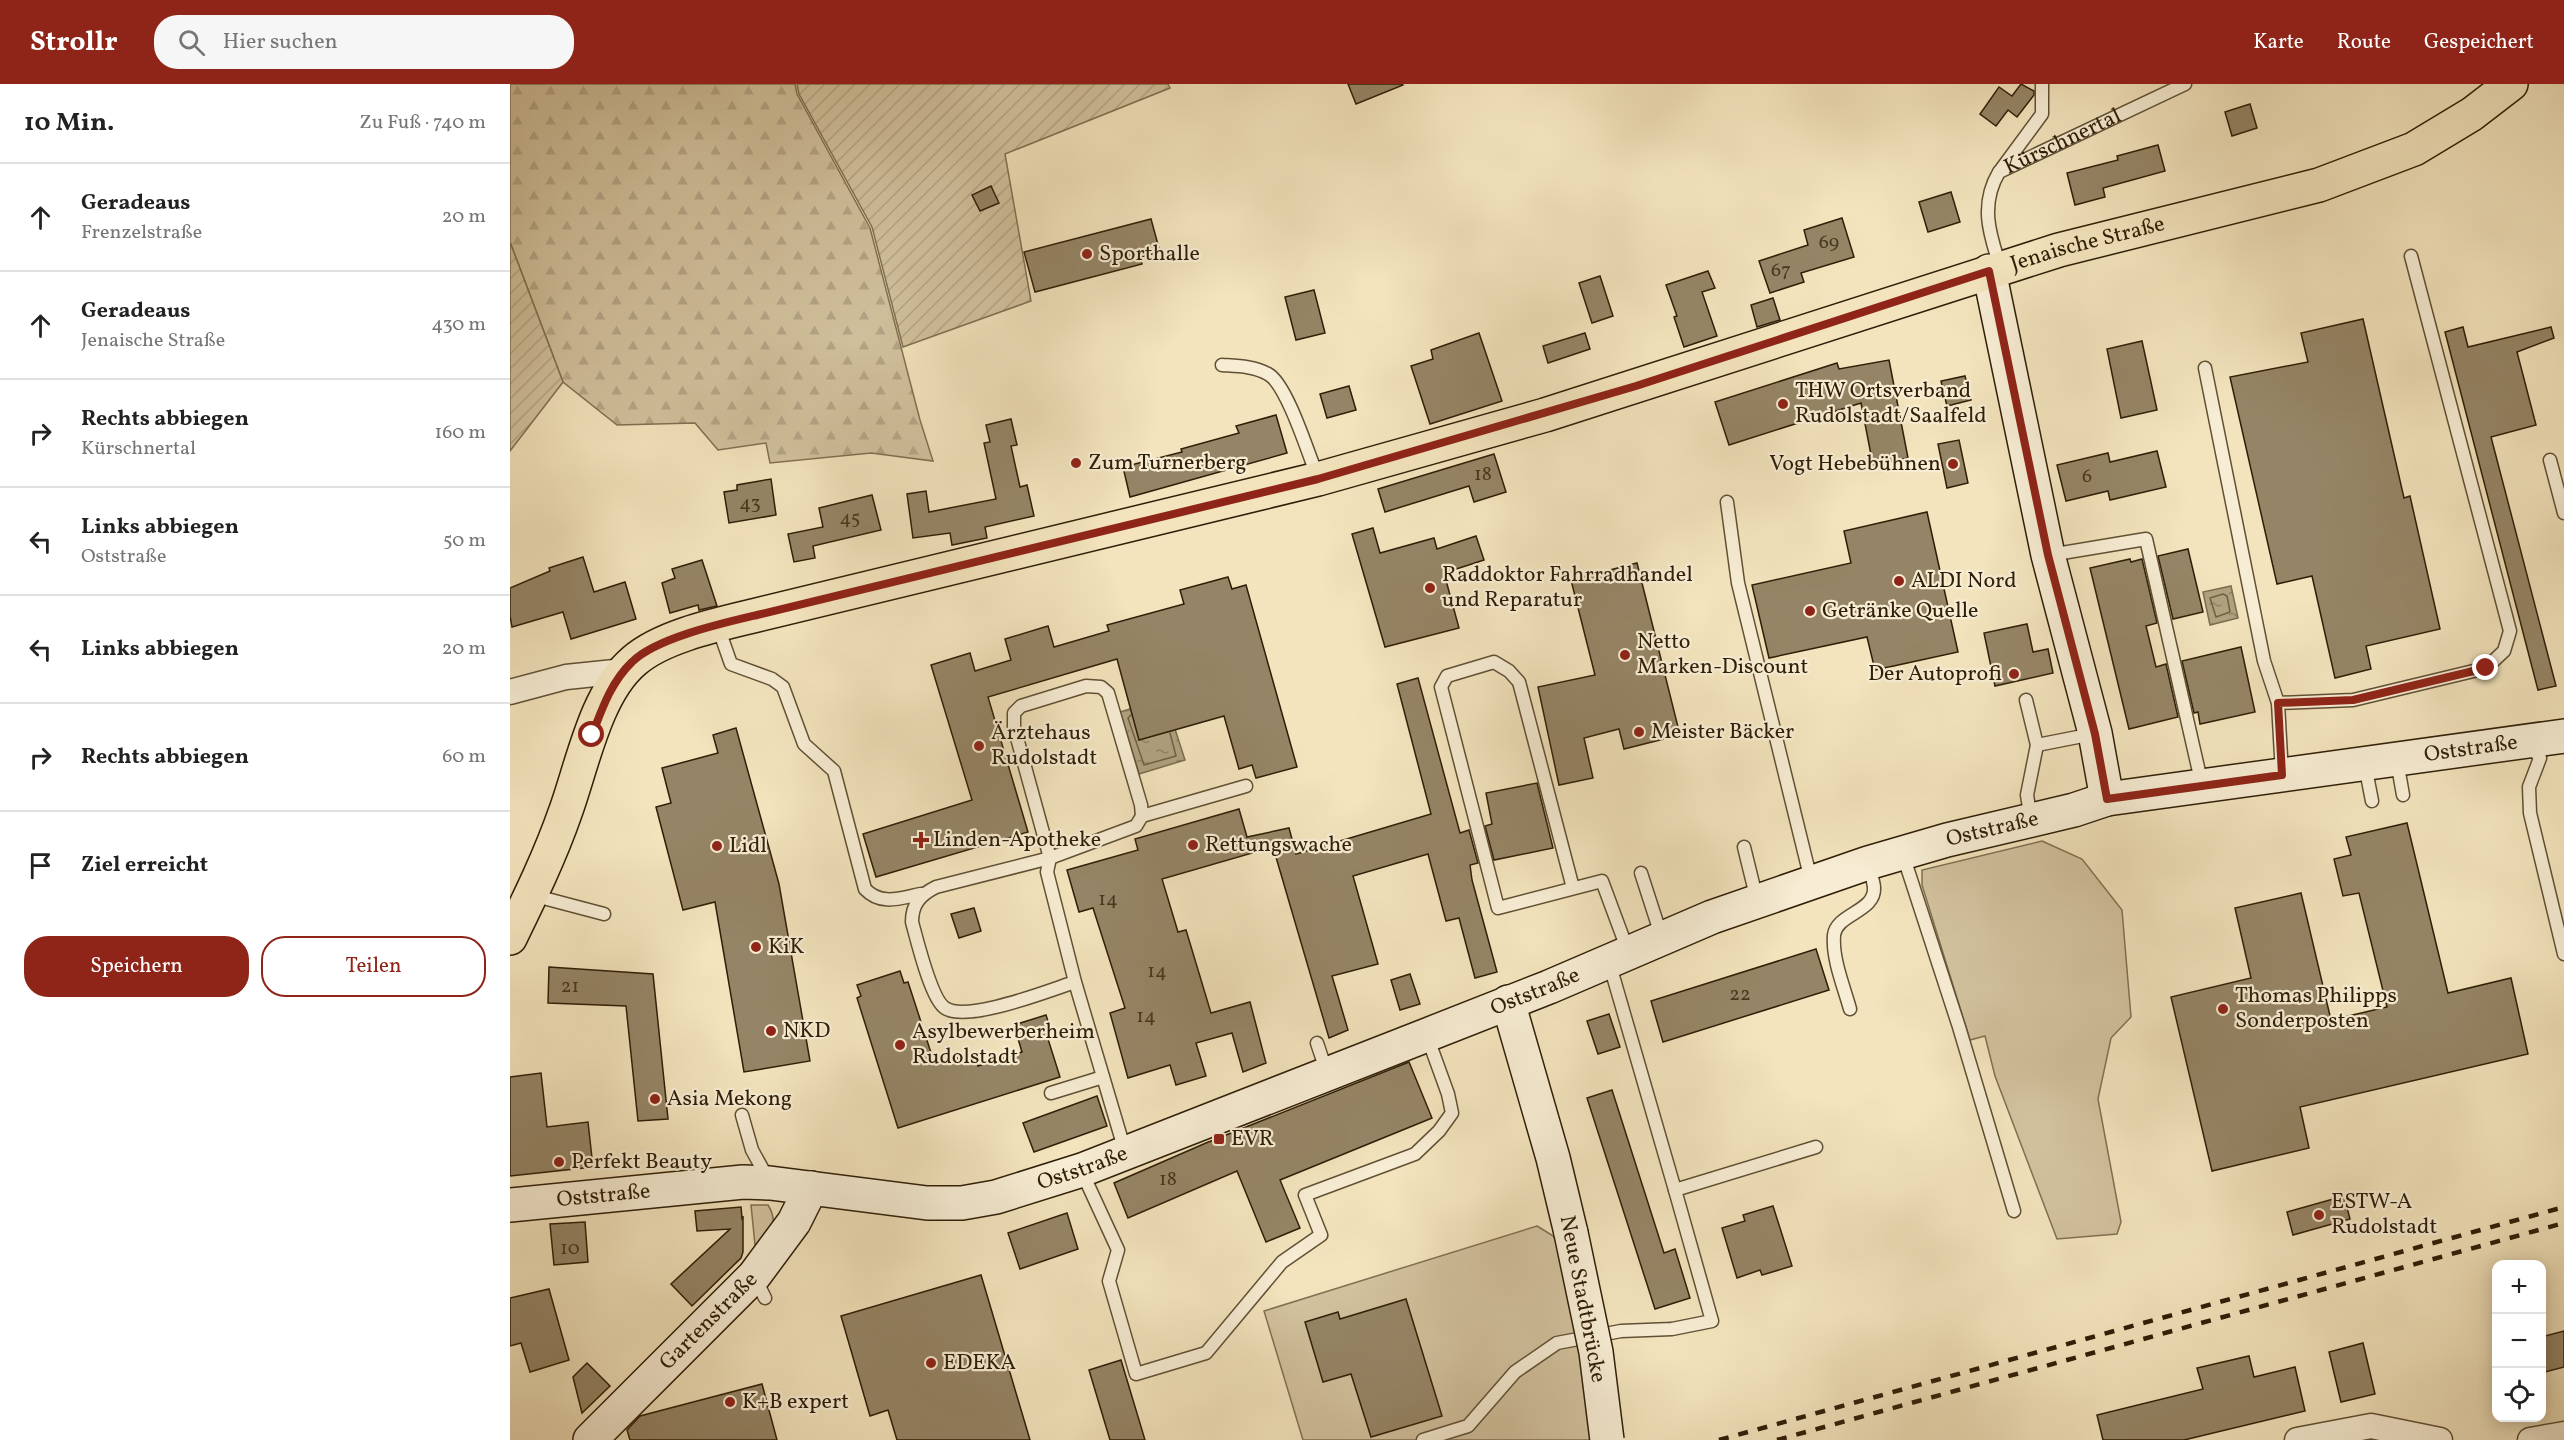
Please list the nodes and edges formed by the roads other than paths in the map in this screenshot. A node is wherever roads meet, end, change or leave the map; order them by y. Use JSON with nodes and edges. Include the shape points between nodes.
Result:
{"nodes":[{"id":1,"x":2042,"y":84,"type":"edge"},
{"id":2,"x":2185,"y":84,"type":"edge"},
{"id":3,"x":2511,"y":84,"type":"edge"},
{"id":4,"x":2000,"y":172,"type":"junction"},
{"id":5,"x":2411,"y":256,"type":"dead end"},
{"id":6,"x":1995,"y":269,"type":"junction"},
{"id":7,"x":1222,"y":365,"type":"dead end"},
{"id":8,"x":2205,"y":368,"type":"dead end"},
{"id":9,"x":2550,"y":460,"type":"dead end"},
{"id":10,"x":1318,"y":479,"type":"junction"},
{"id":11,"x":1727,"y":502,"type":"dead end"},
{"id":12,"x":2564,"y":513,"type":"edge"},
{"id":13,"x":2048,"y":555,"type":"junction"},
{"id":14,"x":717,"y":626,"type":"junction"},
{"id":15,"x":624,"y":671,"type":"junction"},
{"id":16,"x":510,"y":692,"type":"edge"},
{"id":17,"x":2026,"y":700,"type":"dead end"},
{"id":18,"x":2278,"y":703,"type":"junction"},
{"id":19,"x":2095,"y":734,"type":"junction"},
{"id":20,"x":2564,"y":736,"type":"edge"},
{"id":21,"x":2527,"y":741,"type":"junction"},
{"id":22,"x":2037,"y":745,"type":"junction"},
{"id":23,"x":2397,"y":760,"type":"junction"},
{"id":24,"x":2364,"y":764,"type":"junction"},
{"id":25,"x":2282,"y":775,"type":"junction"},
{"id":26,"x":1246,"y":786,"type":"dead end"},
{"id":27,"x":2202,"y":786,"type":"junction"},
{"id":28,"x":2403,"y":795,"type":"dead end"},
{"id":29,"x":2107,"y":799,"type":"junction"},
{"id":30,"x":2372,"y":801,"type":"dead end"},
{"id":31,"x":1142,"y":816,"type":"junction"},
{"id":32,"x":2031,"y":820,"type":"junction"},
{"id":33,"x":1744,"y":847,"type":"dead end"},
{"id":34,"x":1903,"y":854,"type":"junction"},
{"id":35,"x":1050,"y":858,"type":"junction"},
{"id":36,"x":1868,"y":863,"type":"junction"},
{"id":37,"x":1641,"y":873,"type":"dead end"},
{"id":38,"x":1811,"y":881,"type":"junction"},
{"id":39,"x":1573,"y":888,"type":"junction"},
{"id":40,"x":921,"y":894,"type":"junction"},
{"id":41,"x":531,"y":895,"type":"junction"},
{"id":42,"x":1758,"y":901,"type":"junction"},
{"id":43,"x":604,"y":914,"type":"dead end"},
{"id":44,"x":510,"y":938,"type":"edge"},
{"id":45,"x":1662,"y":939,"type":"junction"},
{"id":46,"x":2564,"y":954,"type":"edge"},
{"id":47,"x":1618,"y":957,"type":"junction"},
{"id":48,"x":1076,"y":982,"type":"junction"},
{"id":49,"x":1508,"y":1002,"type":"junction"},
{"id":50,"x":1850,"y":1009,"type":"dead end"},
{"id":51,"x":1427,"y":1035,"type":"junction"},
{"id":52,"x":1317,"y":1043,"type":"dead end"},
{"id":53,"x":1327,"y":1074,"type":"junction"},
{"id":54,"x":1104,"y":1077,"type":"junction"},
{"id":55,"x":1051,"y":1093,"type":"dead end"},
{"id":56,"x":742,"y":1115,"type":"dead end"},
{"id":57,"x":1816,"y":1147,"type":"dead end"},
{"id":58,"x":1126,"y":1153,"type":"junction"},
{"id":59,"x":1082,"y":1170,"type":"junction"},
{"id":60,"x":770,"y":1183,"type":"junction"},
{"id":61,"x":811,"y":1188,"type":"junction"},
{"id":62,"x":1675,"y":1190,"type":"junction"},
{"id":63,"x":510,"y":1205,"type":"edge"},
{"id":64,"x":2014,"y":1211,"type":"dead end"},
{"id":65,"x":2564,"y":1434,"type":"edge"},
{"id":66,"x":590,"y":1440,"type":"edge"},
{"id":67,"x":1423,"y":1440,"type":"edge"},
{"id":68,"x":1607,"y":1440,"type":"edge"},
{"id":69,"x":2297,"y":1440,"type":"edge"},
{"id":70,"x":2440,"y":1440,"type":"edge"},
{"id":71,"x":2530,"y":1440,"type":"edge"}],
"edges":[{"from":1,"to":4,"type":"lane","via":[[2042,114]]},
{"from":2,"to":4,"type":"lane","name":"Kürschnertal"},
{"from":3,"to":6,"type":"main road","name":"Jenaische Straße","via":[[2472,114],[2414,149],[2319,185]]},
{"from":4,"to":6,"type":"lane","name":"Kürschnertal","via":[[1987,203]]},
{"from":5,"to":18,"type":"lane","via":[[2510,631],[2504,651],[2486,668],[2353,700]]},
{"from":6,"to":10,"type":"main road","name":"Jenaische Straße","via":[[1557,411]]},
{"from":6,"to":13,"type":"main road","name":"Kürschnertal"},
{"from":7,"to":10,"type":"lane","via":[[1255,368],[1282,387]]},
{"from":8,"to":18,"type":"lane","via":[[2264,661]]},
{"from":9,"to":12,"type":"lane"},
{"from":10,"to":14,"type":"main road","name":"Jenaische Straße"},
{"from":11,"to":38,"type":"lane","via":[[1738,583]]},
{"from":13,"to":19,"type":"main road","name":"Kürschnertal"},
{"from":13,"to":27,"type":"lane","via":[[2145,539]]},
{"from":14,"to":15,"type":"main road","name":"Jenaische Straße","via":[[655,647]]},
{"from":14,"to":40,"type":"lane","via":[[731,664],[783,687],[804,744],[834,771],[865,889],[873,898],[887,901]]},
{"from":15,"to":16,"type":"street","via":[[566,677]]},
{"from":15,"to":41,"type":"main road","name":"Jenaische Straße","via":[[603,705],[565,814]]},
{"from":17,"to":22,"type":"lane"},
{"from":18,"to":25,"type":"lane"},
{"from":19,"to":22,"type":"lane"},
{"from":19,"to":29,"type":"main road","name":"Kürschnertal"},
{"from":20,"to":21,"type":"main road","name":"Oststraße"},
{"from":21,"to":23,"type":"main road","name":"Oststraße"},
{"from":21,"to":46,"type":"lane","via":[[2540,758],[2529,787],[2530,813]]},
{"from":22,"to":32,"type":"lane","via":[[2028,795]]},
{"from":23,"to":24,"type":"main road","name":"Oststraße"},
{"from":23,"to":28,"type":"lane"},
{"from":24,"to":25,"type":"main road","name":"Oststraße"},
{"from":24,"to":30,"type":"lane"},
{"from":25,"to":27,"type":"main road","name":"Oststraße"},
{"from":26,"to":31,"type":"lane"},
{"from":27,"to":29,"type":"main road","name":"Oststraße"},
{"from":29,"to":32,"type":"main road","name":"Oststraße"},
{"from":31,"to":35,"type":"lane","via":[[1136,825]]},
{"from":31,"to":35,"type":"lane","via":[[1108,693],[1101,687],[1086,686],[1021,706],[1014,713],[1014,727]]},
{"from":32,"to":34,"type":"main road","name":"Oststraße"},
{"from":33,"to":42,"type":"lane"},
{"from":34,"to":36,"type":"main road","name":"Oststraße"},
{"from":34,"to":64,"type":"lane"},
{"from":35,"to":40,"type":"lane"},
{"from":35,"to":48,"type":"lane","via":[[1047,872]]},
{"from":36,"to":38,"type":"main road","name":"Oststraße"},
{"from":36,"to":50,"type":"lane","via":[[1874,889],[1867,904],[1839,924],[1834,934]]},
{"from":37,"to":45,"type":"lane"},
{"from":38,"to":42,"type":"main road","name":"Oststraße"},
{"from":39,"to":39,"type":"lane","via":[[1498,908],[1441,687],[1447,676],[1494,662],[1509,670],[1519,682]]},
{"from":39,"to":47,"type":"lane","via":[[1602,881]]},
{"from":40,"to":48,"type":"lane","via":[[912,910],[912,922],[934,991],[945,1008],[978,1012]]},
{"from":41,"to":43,"type":"lane"},
{"from":41,"to":44,"type":"main road","name":"Jenaische Straße"},
{"from":42,"to":45,"type":"main road","name":"Oststraße"},
{"from":45,"to":47,"type":"main road","name":"Oststraße"},
{"from":47,"to":49,"type":"main road","name":"Oststraße"},
{"from":47,"to":62,"type":"lane"},
{"from":48,"to":54,"type":"lane"},
{"from":49,"to":51,"type":"main road","name":"Oststraße"},
{"from":49,"to":68,"type":"main road","name":"Neue Stadtbrücke","bridge":true,"via":[[1571,1233],[1596,1352]]},
{"from":51,"to":53,"type":"main road","name":"Oststraße"},
{"from":51,"to":59,"type":"lane","via":[[1452,1113],[1414,1154],[1305,1195],[1321,1235],[1282,1262],[1206,1353],[1136,1374],[1109,1281],[1118,1250]]},
{"from":52,"to":53,"type":"lane"},
{"from":53,"to":58,"type":"main road","name":"Oststraße"},
{"from":54,"to":55,"type":"lane"},
{"from":54,"to":58,"type":"lane"},
{"from":56,"to":60,"type":"lane","via":[[752,1150]]},
{"from":57,"to":62,"type":"lane"},
{"from":58,"to":59,"type":"main road","name":"Oststraße"},
{"from":59,"to":61,"type":"main road","name":"Oststraße","via":[[996,1197],[927,1208]]},
{"from":60,"to":61,"type":"main road","name":"Oststraße"},
{"from":60,"to":63,"type":"main road","name":"Oststraße","via":[[743,1182]]},
{"from":61,"to":66,"type":"main road","name":"Gartenstraße","via":[[759,1287]]},
{"from":62,"to":67,"type":"lane","via":[[1712,1321],[1557,1343],[1515,1372],[1468,1426]]},
{"from":65,"to":71,"type":"street"},
{"from":69,"to":70,"type":"street","via":[[2371,1426]]}]}
